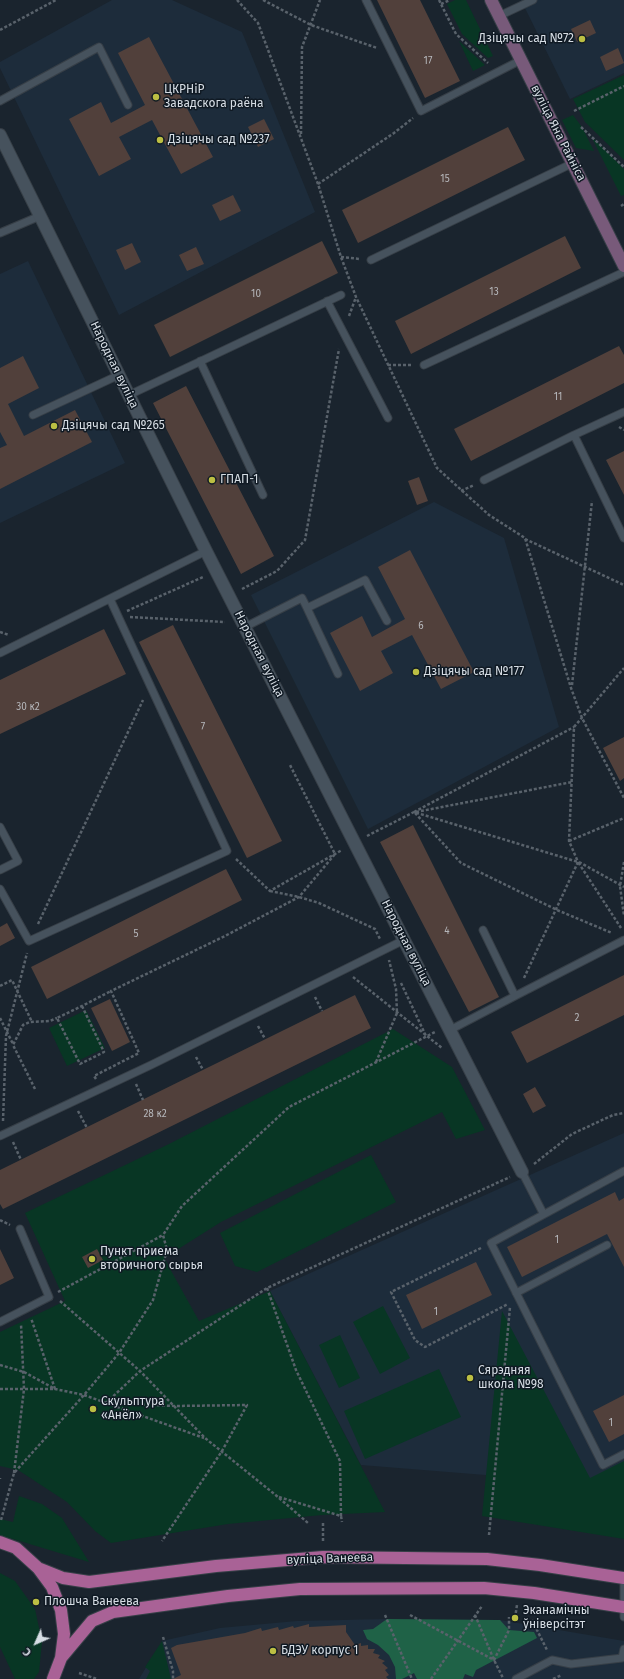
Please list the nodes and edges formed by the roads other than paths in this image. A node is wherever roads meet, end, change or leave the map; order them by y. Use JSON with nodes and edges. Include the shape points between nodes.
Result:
{"nodes":[{"id":1,"x":366,"y":0,"type":"edge"},
{"id":2,"x":491,"y":0,"type":"edge"},
{"id":3,"x":533,"y":0,"type":"edge"},
{"id":4,"x":499,"y":16,"type":"junction"},
{"id":5,"x":521,"y":60,"type":"junction"},
{"id":6,"x":0,"y":101,"type":"edge"},
{"id":7,"x":128,"y":105,"type":"dead end"},
{"id":8,"x":0,"y":134,"type":"edge"},
{"id":9,"x":573,"y":163,"type":"junction"},
{"id":10,"x":40,"y":216,"type":"junction"},
{"id":11,"x":0,"y":233,"type":"edge"},
{"id":12,"x":372,"y":260,"type":"road end"},
{"id":13,"x":624,"y":266,"type":"edge"},
{"id":14,"x":624,"y":272,"type":"edge"},
{"id":15,"x":341,"y":295,"type":"dead end"},
{"id":16,"x":327,"y":301,"type":"junction"},
{"id":17,"x":200,"y":361,"type":"junction"},
{"id":18,"x":424,"y":365,"type":"road end"},
{"id":19,"x":119,"y":375,"type":"junction"},
{"id":20,"x":129,"y":394,"type":"junction"},
{"id":21,"x":624,"y":412,"type":"edge"},
{"id":22,"x":33,"y":415,"type":"dead end"},
{"id":23,"x":388,"y":418,"type":"dead end"},
{"id":24,"x":574,"y":435,"type":"junction"},
{"id":25,"x":484,"y":480,"type":"dead end"},
{"id":26,"x":263,"y":495,"type":"dead end"},
{"id":27,"x":624,"y":538,"type":"edge"},
{"id":28,"x":206,"y":551,"type":"junction"},
{"id":29,"x":110,"y":599,"type":"junction"},
{"id":30,"x":307,"y":608,"type":"junction"},
{"id":31,"x":387,"y":621,"type":"dead end"},
{"id":32,"x":244,"y":625,"type":"junction"},
{"id":33,"x":0,"y":654,"type":"edge"},
{"id":34,"x":338,"y":674,"type":"dead end"},
{"id":35,"x":0,"y":827,"type":"edge"},
{"id":36,"x":0,"y":870,"type":"edge"},
{"id":37,"x":0,"y":889,"type":"edge"},
{"id":38,"x":483,"y":930,"type":"dead end"},
{"id":39,"x":404,"y":940,"type":"junction"},
{"id":40,"x":624,"y":940,"type":"edge"},
{"id":41,"x":515,"y":996,"type":"junction"},
{"id":42,"x":449,"y":1028,"type":"junction"},
{"id":43,"x":2,"y":1136,"type":"edge"},
{"id":44,"x":624,"y":1171,"type":"edge"},
{"id":45,"x":522,"y":1172,"type":"joint"},
{"id":46,"x":543,"y":1213,"type":"junction"},
{"id":47,"x":20,"y":1229,"type":"dead end"},
{"id":48,"x":607,"y":1245,"type":"dead end"},
{"id":49,"x":516,"y":1293,"type":"junction"},
{"id":50,"x":0,"y":1322,"type":"edge"},
{"id":51,"x":624,"y":1454,"type":"edge"},
{"id":52,"x":0,"y":1542,"type":"edge"},
{"id":53,"x":38,"y":1568,"type":"junction"},
{"id":54,"x":624,"y":1578,"type":"edge"},
{"id":55,"x":624,"y":1607,"type":"edge"},
{"id":56,"x":624,"y":1617,"type":"edge"},
{"id":57,"x":624,"y":1649,"type":"edge"},
{"id":58,"x":61,"y":1658,"type":"junction"},
{"id":59,"x":623,"y":1660,"type":"edge"},
{"id":60,"x":53,"y":1679,"type":"edge"},
{"id":61,"x":516,"y":1679,"type":"edge"}],
"edges":[{"from":1,"to":5,"type":"lane","via":[[421,111]]},
{"from":2,"to":4,"type":"street","name":"вуліца Яна Райніса"},
{"from":3,"to":4,"type":"lane"},
{"from":4,"to":5,"type":"street","name":"вуліца Яна Райніса"},
{"from":5,"to":9,"type":"street","name":"вуліца Яна Райніса"},
{"from":6,"to":7,"type":"lane","via":[[99,47]]},
{"from":8,"to":10,"type":"street","name":"Народная вуліца"},
{"from":9,"to":12,"type":"lane"},
{"from":9,"to":13,"type":"street","name":"вуліца Яна Райніса"},
{"from":10,"to":11,"type":"lane"},
{"from":10,"to":19,"type":"street","name":"Народная вуліца"},
{"from":14,"to":18,"type":"lane"},
{"from":15,"to":16,"type":"lane"},
{"from":16,"to":17,"type":"lane"},
{"from":16,"to":23,"type":"lane"},
{"from":17,"to":20,"type":"lane"},
{"from":17,"to":26,"type":"lane"},
{"from":19,"to":20,"type":"street","name":"Народная вуліца"},
{"from":19,"to":22,"type":"lane"},
{"from":20,"to":28,"type":"street","name":"Народная вуліца"},
{"from":21,"to":24,"type":"lane"},
{"from":24,"to":25,"type":"lane"},
{"from":24,"to":27,"type":"lane"},
{"from":28,"to":29,"type":"lane"},
{"from":28,"to":32,"type":"street","name":"Народная вуліца"},
{"from":29,"to":33,"type":"lane"},
{"from":29,"to":37,"type":"lane","via":[[227,851],[29,941]]},
{"from":30,"to":31,"type":"lane","via":[[365,580]]},
{"from":30,"to":32,"type":"lane","via":[[302,598]]},
{"from":30,"to":34,"type":"lane"},
{"from":32,"to":39,"type":"street","name":"Народная вуліца"},
{"from":35,"to":36,"type":"lane","via":[[18,860]]},
{"from":38,"to":41,"type":"lane"},
{"from":39,"to":42,"type":"street","name":"Народная вуліца"},
{"from":39,"to":43,"type":"lane"},
{"from":40,"to":41,"type":"lane"},
{"from":41,"to":42,"type":"lane"},
{"from":42,"to":45,"type":"street","name":"Народная вуліца"},
{"from":44,"to":46,"type":"lane"},
{"from":45,"to":46,"type":"lane"},
{"from":46,"to":49,"type":"lane","via":[[491,1243]]},
{"from":47,"to":50,"type":"lane","via":[[49,1297]]},
{"from":48,"to":49,"type":"lane"},
{"from":49,"to":51,"type":"lane","via":[[603,1465]]},
{"from":52,"to":53,"type":"main road","via":[[16,1548]]},
{"from":53,"to":54,"type":"main road","name":"вуліца Ванеева","via":[[64,1578],[89,1582],[323,1556],[487,1559]]},
{"from":53,"to":58,"type":"main road","via":[[52,1587],[61,1610],[64,1634]]},
{"from":54,"to":55,"type":"lane"},
{"from":55,"to":56,"type":"lane"},
{"from":55,"to":58,"type":"main road","via":[[484,1588],[300,1589],[113,1612],[92,1621]]},
{"from":57,"to":59,"type":"lane"},
{"from":58,"to":60,"type":"main road"},
{"from":59,"to":61,"type":"lane","via":[[571,1664],[552,1660]]}]}
